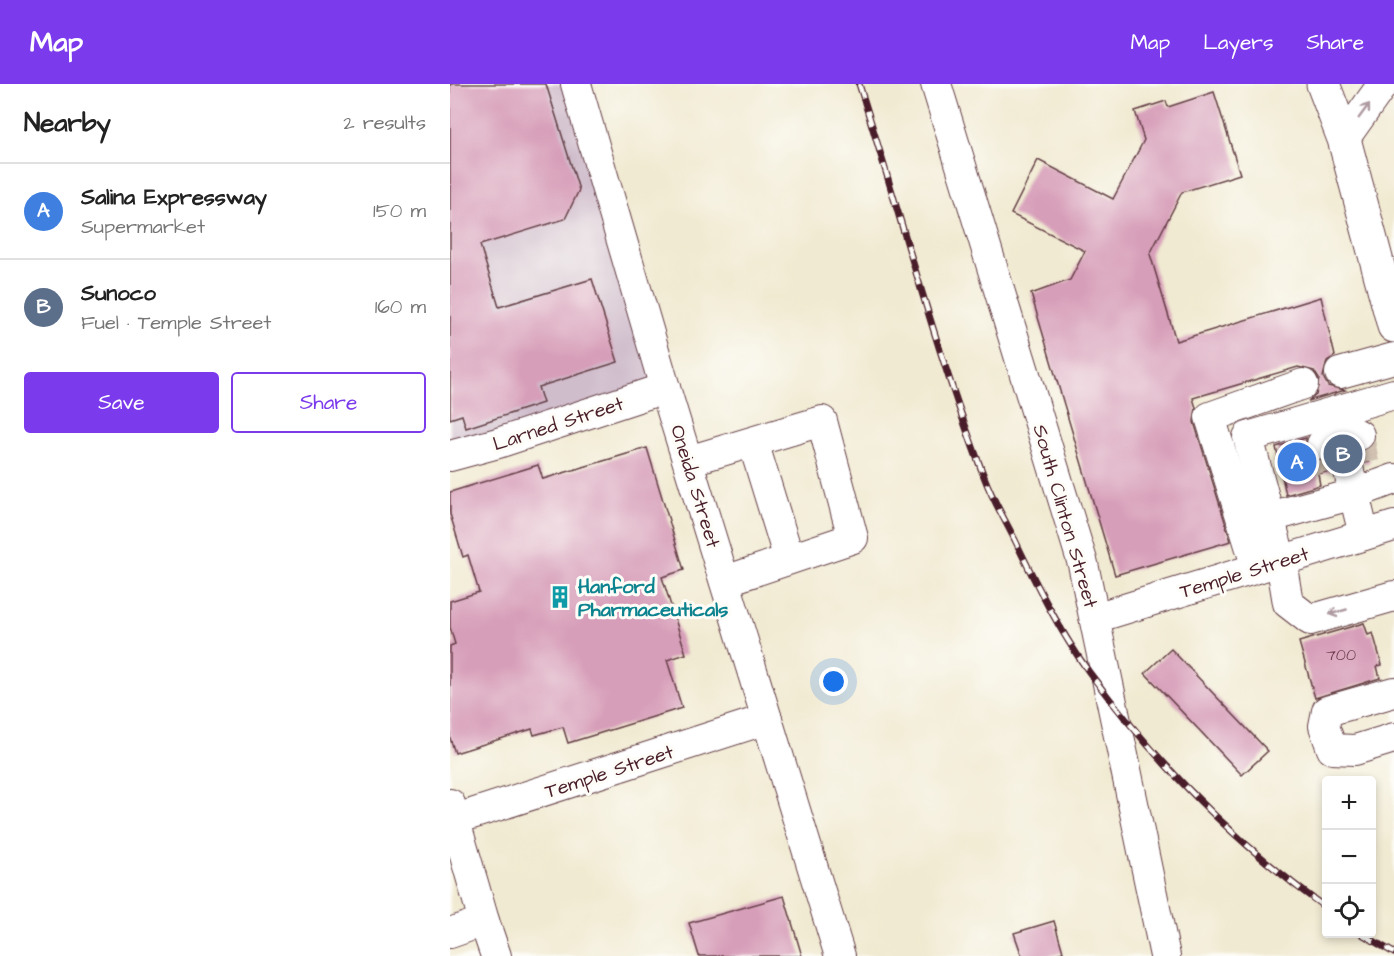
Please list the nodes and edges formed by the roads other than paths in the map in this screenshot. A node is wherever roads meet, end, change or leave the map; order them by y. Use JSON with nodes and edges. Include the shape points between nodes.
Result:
{"nodes":[{"id":1,"x":576,"y":84,"type":"edge"},
{"id":2,"x":936,"y":84,"type":"edge"},
{"id":3,"x":1323,"y":84,"type":"edge"},
{"id":4,"x":1383,"y":84,"type":"edge"},
{"id":5,"x":1344,"y":139,"type":"junction"},
{"id":6,"x":1394,"y":326,"type":"edge"},
{"id":7,"x":1394,"y":358,"type":"edge"},
{"id":8,"x":1340,"y":373,"type":"dead end"},
{"id":9,"x":1303,"y":384,"type":"dead end"},
{"id":10,"x":665,"y":388,"type":"junction"},
{"id":11,"x":1394,"y":394,"type":"edge"},
{"id":12,"x":753,"y":442,"type":"junction"},
{"id":13,"x":1344,"y":453,"type":"junction"},
{"id":14,"x":450,"y":456,"type":"edge"},
{"id":15,"x":688,"y":461,"type":"junction"},
{"id":16,"x":1394,"y":479,"type":"edge"},
{"id":17,"x":1270,"y":517,"type":"junction"},
{"id":18,"x":1394,"y":526,"type":"edge"},
{"id":19,"x":1364,"y":535,"type":"junction"},
{"id":20,"x":789,"y":559,"type":"junction"},
{"id":21,"x":1269,"y":565,"type":"junction"},
{"id":22,"x":725,"y":581,"type":"junction"},
{"id":23,"x":1394,"y":596,"type":"edge"},
{"id":24,"x":1095,"y":618,"type":"junction"},
{"id":25,"x":1394,"y":692,"type":"edge"},
{"id":26,"x":767,"y":719,"type":"junction"},
{"id":27,"x":1394,"y":738,"type":"edge"},
{"id":28,"x":451,"y":815,"type":"edge"},
{"id":29,"x":484,"y":921,"type":"junction"},
{"id":30,"x":450,"y":933,"type":"edge"},
{"id":31,"x":496,"y":956,"type":"edge"},
{"id":32,"x":840,"y":956,"type":"edge"},
{"id":33,"x":1165,"y":956,"type":"edge"}],
"edges":[{"from":1,"to":10,"type":"street","name":"Oneida Street"},
{"from":2,"to":24,"type":"street","name":"South Clinton Street","via":[[1083,564]]},
{"from":3,"to":5,"type":"main road"},
{"from":5,"to":4,"type":"street","one_way":true},
{"from":5,"to":6,"type":"main road"},
{"from":7,"to":8,"type":"street"},
{"from":9,"to":21,"type":"street","via":[[1210,417]]},
{"from":10,"to":14,"type":"street","name":"Larned Street"},
{"from":10,"to":15,"type":"street","name":"Oneida Street"},
{"from":11,"to":13,"type":"street"},
{"from":12,"to":15,"type":"street"},
{"from":12,"to":20,"type":"street"},
{"from":12,"to":20,"type":"street","via":[[822,421],[853,538]]},
{"from":13,"to":16,"type":"street"},
{"from":13,"to":17,"type":"street"},
{"from":13,"to":17,"type":"street","via":[[1248,437]]},
{"from":13,"to":19,"type":"street"},
{"from":15,"to":22,"type":"street","name":"Oneida Street"},
{"from":17,"to":21,"type":"street"},
{"from":18,"to":19,"type":"street","name":"Temple Street"},
{"from":19,"to":21,"type":"street","name":"Temple Street"},
{"from":20,"to":22,"type":"street"},
{"from":23,"to":21,"type":"street","one_way":true,"via":[[1310,620],[1288,603]]},
{"from":21,"to":24,"type":"street","name":"Temple Street"},
{"from":22,"to":26,"type":"street","name":"Oneida Street"},
{"from":24,"to":33,"type":"street","name":"South Clinton Street"},
{"from":25,"to":27,"type":"street","via":[[1327,711],[1324,726],[1332,749],[1355,750]]},
{"from":26,"to":28,"type":"street","name":"Temple Street"},
{"from":26,"to":32,"type":"street","name":"Oneida Street"},
{"from":28,"to":29,"type":"street"},
{"from":29,"to":30,"type":"street"},
{"from":29,"to":31,"type":"street"}]}
